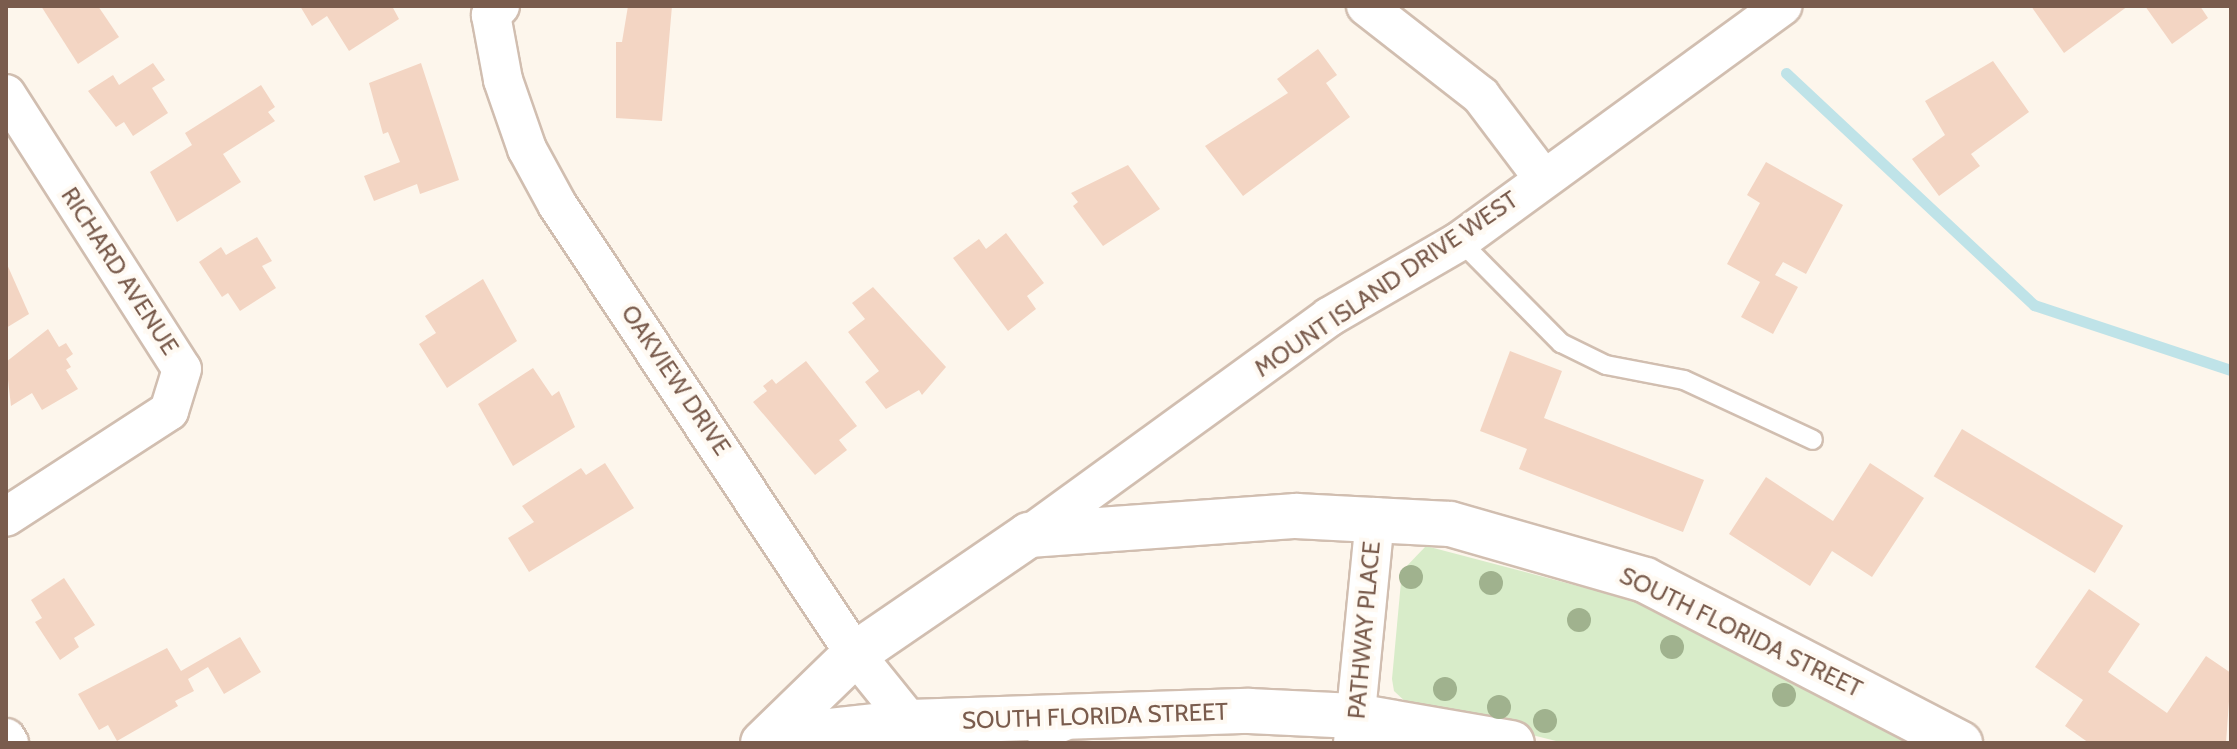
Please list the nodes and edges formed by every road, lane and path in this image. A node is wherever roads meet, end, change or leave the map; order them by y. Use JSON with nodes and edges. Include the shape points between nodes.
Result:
{"nodes":[{"id":1,"x":1366,"y":6,"type":"edge"},
{"id":2,"x":1782,"y":6,"type":"edge"},
{"id":3,"x":493,"y":9,"type":"edge"},
{"id":4,"x":6,"y":94,"type":"edge"},
{"id":5,"x":1543,"y":178,"type":"junction"},
{"id":6,"x":1460,"y":241,"type":"junction"},
{"id":7,"x":1813,"y":440,"type":"dead end"},
{"id":8,"x":6,"y":517,"type":"edge"},
{"id":9,"x":1375,"y":517,"type":"junction"},
{"id":10,"x":1029,"y":535,"type":"junction"},
{"id":11,"x":855,"y":654,"type":"junction"},
{"id":12,"x":1106,"y":715,"type":"junction"},
{"id":13,"x":910,"y":722,"type":"junction"},
{"id":14,"x":1354,"y":730,"type":"edge"},
{"id":15,"x":771,"y":741,"type":"edge"},
{"id":16,"x":1037,"y":743,"type":"edge"},
{"id":17,"x":1512,"y":743,"type":"edge"},
{"id":18,"x":1960,"y":743,"type":"edge"}],
"edges":[{"from":1,"to":5,"type":"street","via":[[1481,96]]},
{"from":2,"to":5,"type":"street","name":"MOUNT ISLAND DRIVE WEST"},
{"from":3,"to":11,"type":"street","name":"OAKVIEW DRIVE","via":[[503,80],[527,149],[557,204]]},
{"from":4,"to":8,"type":"street","name":"RICHARD AVENUE","via":[[182,369],[169,411]]},
{"from":5,"to":6,"type":"street","name":"MOUNT ISLAND DRIVE WEST"},
{"from":6,"to":7,"type":"lane","via":[[1561,343],[1606,365],[1684,380]]},
{"from":6,"to":10,"type":"street","name":"MOUNT ISLAND DRIVE WEST","via":[[1329,317]]},
{"from":9,"to":10,"type":"street","name":"SOUTH FLORIDA STREET","via":[[1213,518]]},
{"from":9,"to":14,"type":"street","name":"PATHWAY PLACE"},
{"from":9,"to":18,"type":"street","name":"SOUTH FLORIDA STREET","via":[[1480,531],[1645,580]]},
{"from":10,"to":11,"type":"street","name":"SOUTH FLORIDA STREET"},
{"from":11,"to":13,"type":"street","name":"OAKVIEW DRIVE"},
{"from":11,"to":15,"type":"street","name":"SOUTH FLORIDA STREET"},
{"from":12,"to":13,"type":"street","name":"SOUTH FLORIDA STREET"},
{"from":12,"to":14,"type":"street","name":"SOUTH FLORIDA STREET"},
{"from":12,"to":16,"type":"lane"},
{"from":13,"to":15,"type":"street","name":"SOUTH FLORIDA STREET"},
{"from":14,"to":17,"type":"street","name":"SOUTH FLORIDA STREET"}]}
